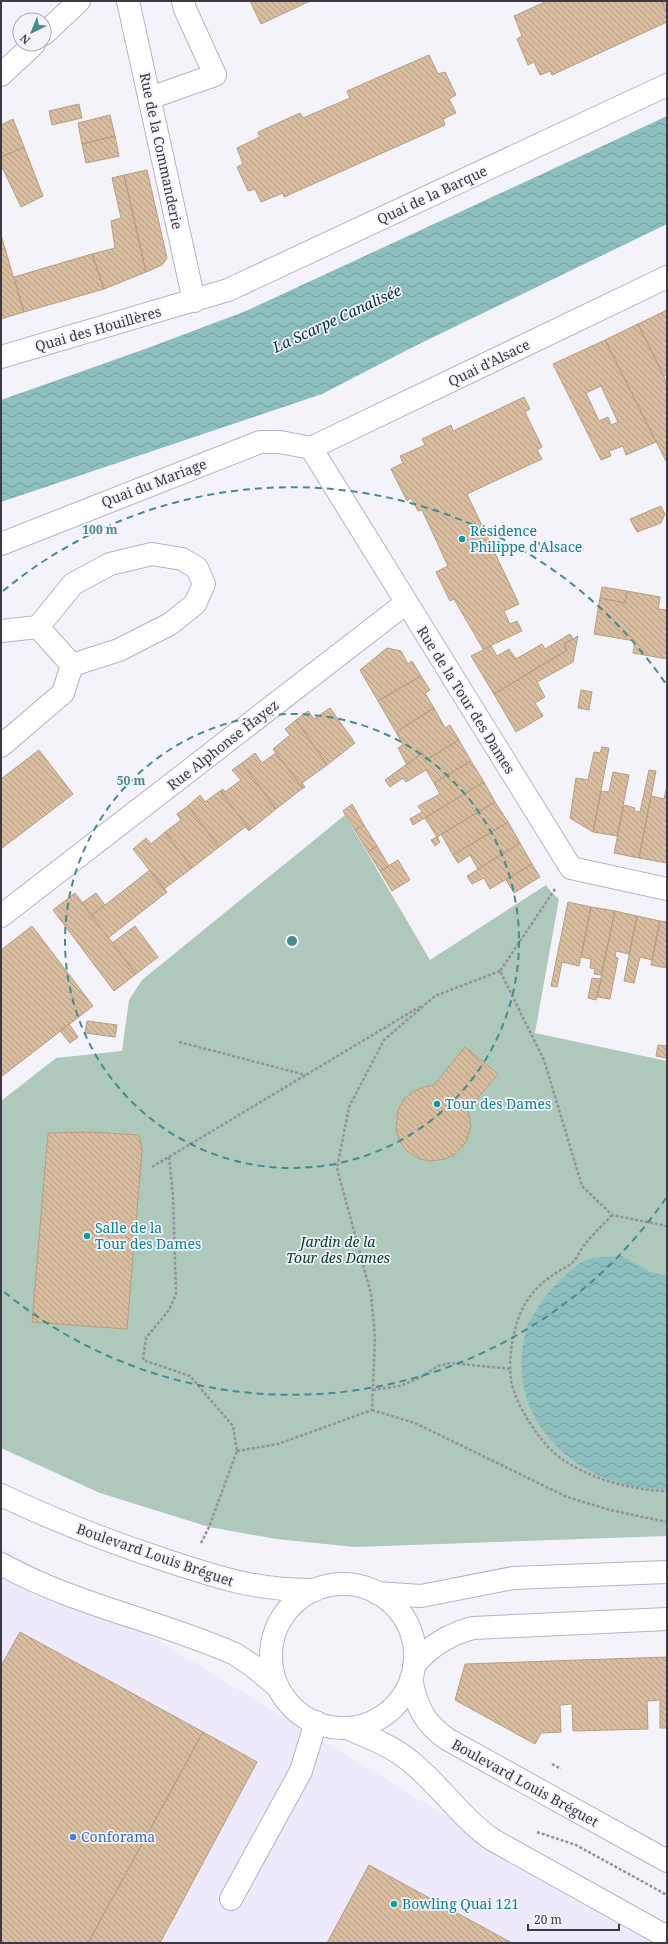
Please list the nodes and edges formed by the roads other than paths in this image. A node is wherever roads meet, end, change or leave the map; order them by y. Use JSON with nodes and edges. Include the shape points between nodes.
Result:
{"nodes":[{"id":1,"x":79,"y":1,"type":"edge"},
{"id":2,"x":128,"y":1,"type":"edge"},
{"id":3,"x":183,"y":1,"type":"edge"},
{"id":4,"x":52,"y":26,"type":"edge"},
{"id":5,"x":25,"y":52,"type":"edge"},
{"id":6,"x":1,"y":75,"type":"edge"},
{"id":7,"x":667,"y":85,"type":"edge"},
{"id":8,"x":150,"y":98,"type":"junction"},
{"id":9,"x":667,"y":277,"type":"edge"},
{"id":10,"x":194,"y":301,"type":"junction"},
{"id":11,"x":1,"y":357,"type":"edge"},
{"id":12,"x":311,"y":448,"type":"junction"},
{"id":13,"x":1,"y":544,"type":"edge"},
{"id":14,"x":406,"y":603,"type":"junction"},
{"id":15,"x":38,"y":627,"type":"junction"},
{"id":16,"x":1,"y":631,"type":"edge"},
{"id":17,"x":72,"y":665,"type":"junction"},
{"id":18,"x":1,"y":746,"type":"edge"},
{"id":19,"x":667,"y":889,"type":"edge"},
{"id":20,"x":1,"y":916,"type":"edge"},
{"id":21,"x":1,"y":1495,"type":"edge"},
{"id":22,"x":1,"y":1564,"type":"edge"},
{"id":23,"x":667,"y":1572,"type":"edge"},
{"id":24,"x":315,"y":1590,"type":"junction"},
{"id":25,"x":377,"y":1593,"type":"junction"},
{"id":26,"x":667,"y":1620,"type":"edge"},
{"id":27,"x":412,"y":1672,"type":"junction"},
{"id":28,"x":278,"y":1687,"type":"junction"},
{"id":29,"x":316,"y":1722,"type":"junction"},
{"id":30,"x":347,"y":1728,"type":"junction"},
{"id":31,"x":667,"y":1861,"type":"edge"},
{"id":32,"x":231,"y":1900,"type":"dead end"},
{"id":33,"x":667,"y":1937,"type":"edge"}],
"edges":[{"from":1,"to":4,"type":"street"},
{"from":2,"to":8,"type":"street","name":"Rue de la Commanderie"},
{"from":3,"to":8,"type":"street","via":[[215,75]]},
{"from":5,"to":6,"type":"street"},
{"from":7,"to":10,"type":"street","name":"Quai de la Barque","via":[[246,282]]},
{"from":8,"to":10,"type":"street","name":"Rue de la Commanderie"},
{"from":9,"to":12,"type":"street","name":"Quai d'Alsace"},
{"from":10,"to":11,"type":"street","name":"Quai des Houillères"},
{"from":12,"to":13,"type":"street","name":"Quai du Mariage","via":[[280,442],[260,442]]},
{"from":12,"to":14,"type":"street","name":"Rue de la Tour des Dames"},
{"from":14,"to":19,"type":"street","name":"Rue de la Tour des Dames","via":[[571,868]]},
{"from":14,"to":20,"type":"street","name":"Rue Alphonse Hayez"},
{"from":15,"to":16,"type":"street"},
{"from":15,"to":17,"type":"street"},
{"from":15,"to":17,"type":"street","via":[[73,584],[110,564],[152,554],[182,558],[197,568],[204,584],[195,604],[170,624],[119,650]]},
{"from":17,"to":18,"type":"street","via":[[63,693]]},
{"from":21,"to":24,"type":"street","name":"Boulevard Louis Bréguet","via":[[78,1530],[188,1568],[260,1587]]},
{"from":22,"to":28,"type":"street","via":[[70,1595],[229,1651],[253,1666]]},
{"from":23,"to":25,"type":"street","via":[[513,1578],[421,1596]]},
{"from":24,"to":25,"type":"street","via":[[346,1584],[367,1588]]},
{"from":24,"to":28,"type":"street","via":[[304,1595],[287,1610],[276,1630],[272,1641],[272,1664]]},
{"from":25,"to":27,"type":"street","via":[[394,1605],[406,1623],[413,1643]]},
{"from":26,"to":27,"type":"street","via":[[473,1628],[444,1639],[431,1648]]},
{"from":27,"to":30,"type":"street","via":[[401,1698],[386,1713],[368,1723]]},
{"from":27,"to":31,"type":"street","name":"Boulevard Louis Bréguet","via":[[420,1711],[439,1734],[456,1746]]},
{"from":28,"to":29,"type":"street","via":[[290,1704],[306,1718]]},
{"from":29,"to":30,"type":"street","via":[[326,1726]]},
{"from":29,"to":32,"type":"street","via":[[301,1771]]},
{"from":30,"to":33,"type":"street","via":[[405,1757],[481,1832]]}]}
